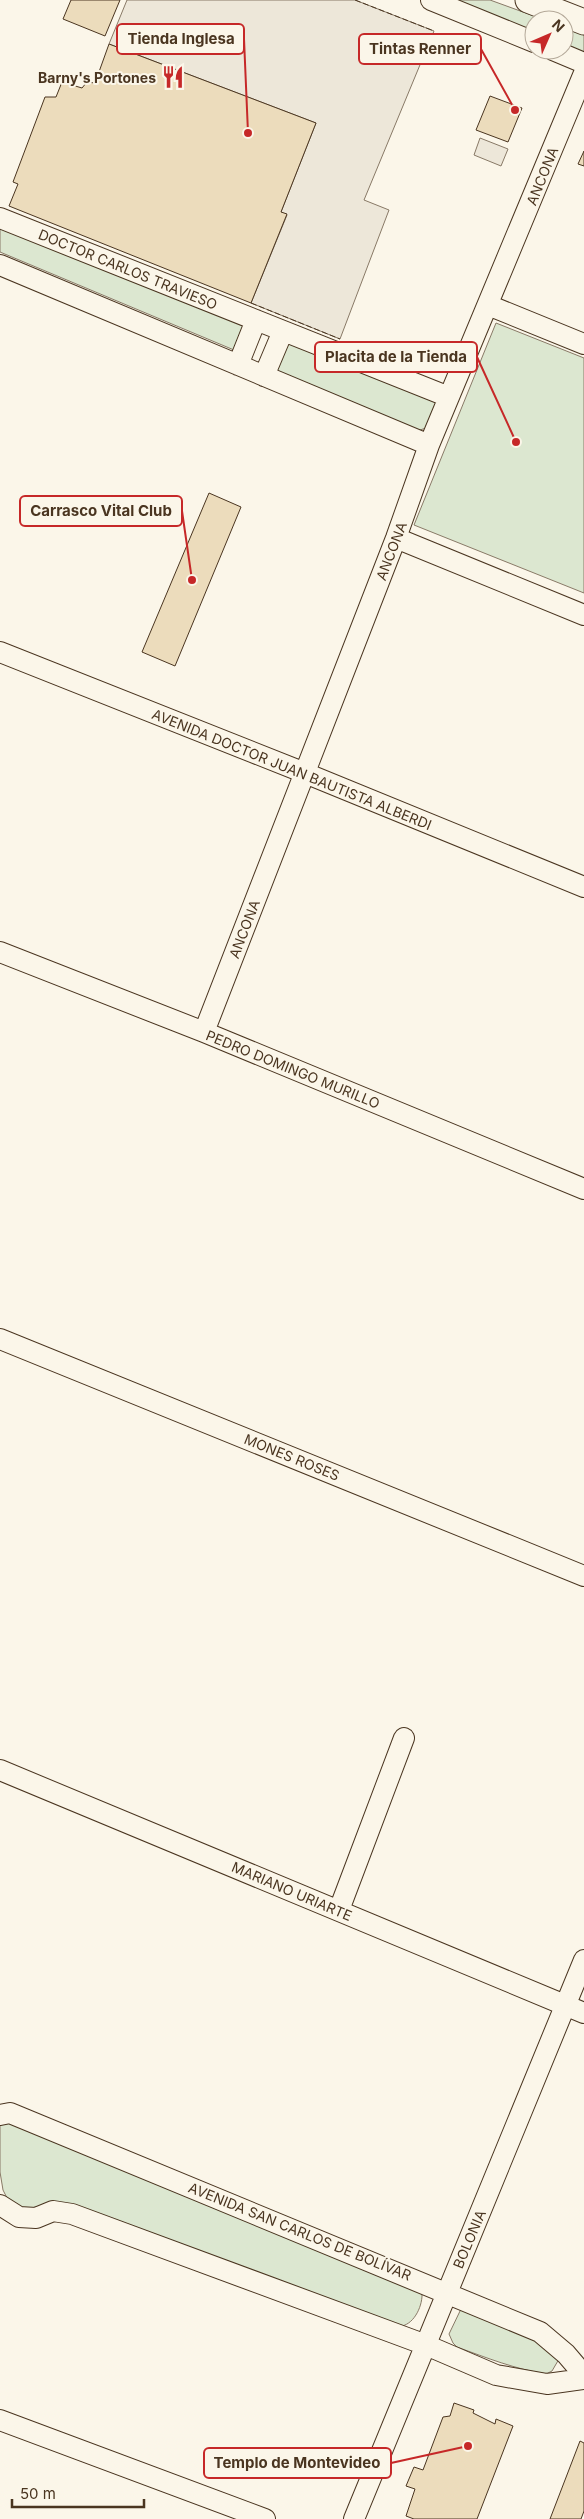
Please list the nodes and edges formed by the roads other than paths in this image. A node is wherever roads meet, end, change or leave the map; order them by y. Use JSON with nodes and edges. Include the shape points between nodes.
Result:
{"nodes":[{"id":1,"x":431,"y":0,"type":"edge"},
{"id":2,"x":528,"y":0,"type":"edge"},
{"id":3,"x":584,"y":22,"type":"edge"},
{"id":4,"x":524,"y":38,"type":"edge"},
{"id":5,"x":584,"y":74,"type":"edge"},
{"id":6,"x":0,"y":218,"type":"edge"},
{"id":7,"x":0,"y":265,"type":"edge"},
{"id":8,"x":488,"y":305,"type":"junction"},
{"id":9,"x":256,"y":320,"type":"junction"},
{"id":10,"x":283,"y":330,"type":"junction"},
{"id":11,"x":584,"y":344,"type":"edge"},
{"id":12,"x":238,"y":365,"type":"junction"},
{"id":13,"x":264,"y":376,"type":"junction"},
{"id":14,"x":450,"y":397,"type":"junction"},
{"id":15,"x":429,"y":445,"type":"junction"},
{"id":16,"x":396,"y":538,"type":"junction"},
{"id":17,"x":584,"y":615,"type":"edge"},
{"id":18,"x":0,"y":652,"type":"edge"},
{"id":19,"x":305,"y":772,"type":"junction"},
{"id":20,"x":584,"y":887,"type":"edge"},
{"id":21,"x":0,"y":952,"type":"edge"},
{"id":22,"x":204,"y":1032,"type":"junction"},
{"id":23,"x":584,"y":1189,"type":"edge"},
{"id":24,"x":0,"y":1339,"type":"edge"},
{"id":25,"x":584,"y":1576,"type":"edge"},
{"id":26,"x":404,"y":1738,"type":"dead end"},
{"id":27,"x":0,"y":1770,"type":"edge"},
{"id":28,"x":339,"y":1910,"type":"junction"},
{"id":29,"x":584,"y":1960,"type":"edge"},
{"id":30,"x":575,"y":2009,"type":"edge"},
{"id":31,"x":0,"y":2115,"type":"edge"},
{"id":32,"x":0,"y":2205,"type":"edge"},
{"id":33,"x":447,"y":2292,"type":"junction"},
{"id":34,"x":426,"y":2345,"type":"junction"},
{"id":35,"x":584,"y":2376,"type":"edge"},
{"id":36,"x":584,"y":2380,"type":"edge"},
{"id":37,"x":0,"y":2420,"type":"edge"},
{"id":38,"x":265,"y":2519,"type":"edge"},
{"id":39,"x":354,"y":2519,"type":"edge"}],
"edges":[{"from":1,"to":4,"type":"street"},
{"from":2,"to":3,"type":"main road"},
{"from":5,"to":8,"type":"street","name":"ANCONA"},
{"from":6,"to":9,"type":"street","name":"DOCTOR CARLOS TRAVIESO"},
{"from":7,"to":12,"type":"street"},
{"from":8,"to":11,"type":"street"},
{"from":8,"to":14,"type":"street","name":"ANCONA"},
{"from":9,"to":10,"type":"street","name":"DOCTOR CARLOS TRAVIESO"},
{"from":9,"to":12,"type":"street"},
{"from":10,"to":13,"type":"street"},
{"from":10,"to":14,"type":"street","name":"DOCTOR CARLOS TRAVIESO"},
{"from":12,"to":13,"type":"street"},
{"from":13,"to":15,"type":"street"},
{"from":14,"to":15,"type":"street","name":"ANCONA"},
{"from":15,"to":16,"type":"street","name":"ANCONA"},
{"from":16,"to":17,"type":"street"},
{"from":16,"to":19,"type":"street","name":"ANCONA"},
{"from":18,"to":19,"type":"street","name":"AVENIDA DOCTOR JUAN BAUTISTA ALBERDI"},
{"from":19,"to":20,"type":"street","name":"AVENIDA DOCTOR JUAN BAUTISTA ALBERDI"},
{"from":19,"to":22,"type":"street","name":"ANCONA"},
{"from":21,"to":22,"type":"street","name":"PEDRO DOMINGO MURILLO"},
{"from":22,"to":23,"type":"street","name":"PEDRO DOMINGO MURILLO"},
{"from":24,"to":25,"type":"street","name":"MONES ROSES"},
{"from":26,"to":28,"type":"street"},
{"from":27,"to":28,"type":"street","name":"MARIANO URIARTE"},
{"from":28,"to":30,"type":"street","name":"MARIANO URIARTE"},
{"from":29,"to":30,"type":"street","name":"BOLONIA"},
{"from":30,"to":33,"type":"street","name":"BOLONIA"},
{"from":31,"to":33,"type":"street","name":"AVENIDA SAN CARLOS DE BOLÍVAR","via":[[10,2113]]},
{"from":32,"to":34,"type":"street","via":[[19,2217],[36,2218],[53,2212],[72,2214]]},
{"from":33,"to":34,"type":"street","name":"BOLONIA"},
{"from":33,"to":35,"type":"street","name":"AVENIDA SAN CARLOS DE BOLÍVAR","via":[[540,2332],[566,2354]]},
{"from":34,"to":36,"type":"street","via":[[504,2376],[547,2384]]},
{"from":34,"to":39,"type":"street","name":"BOLONIA"},
{"from":37,"to":38,"type":"street"}]}
